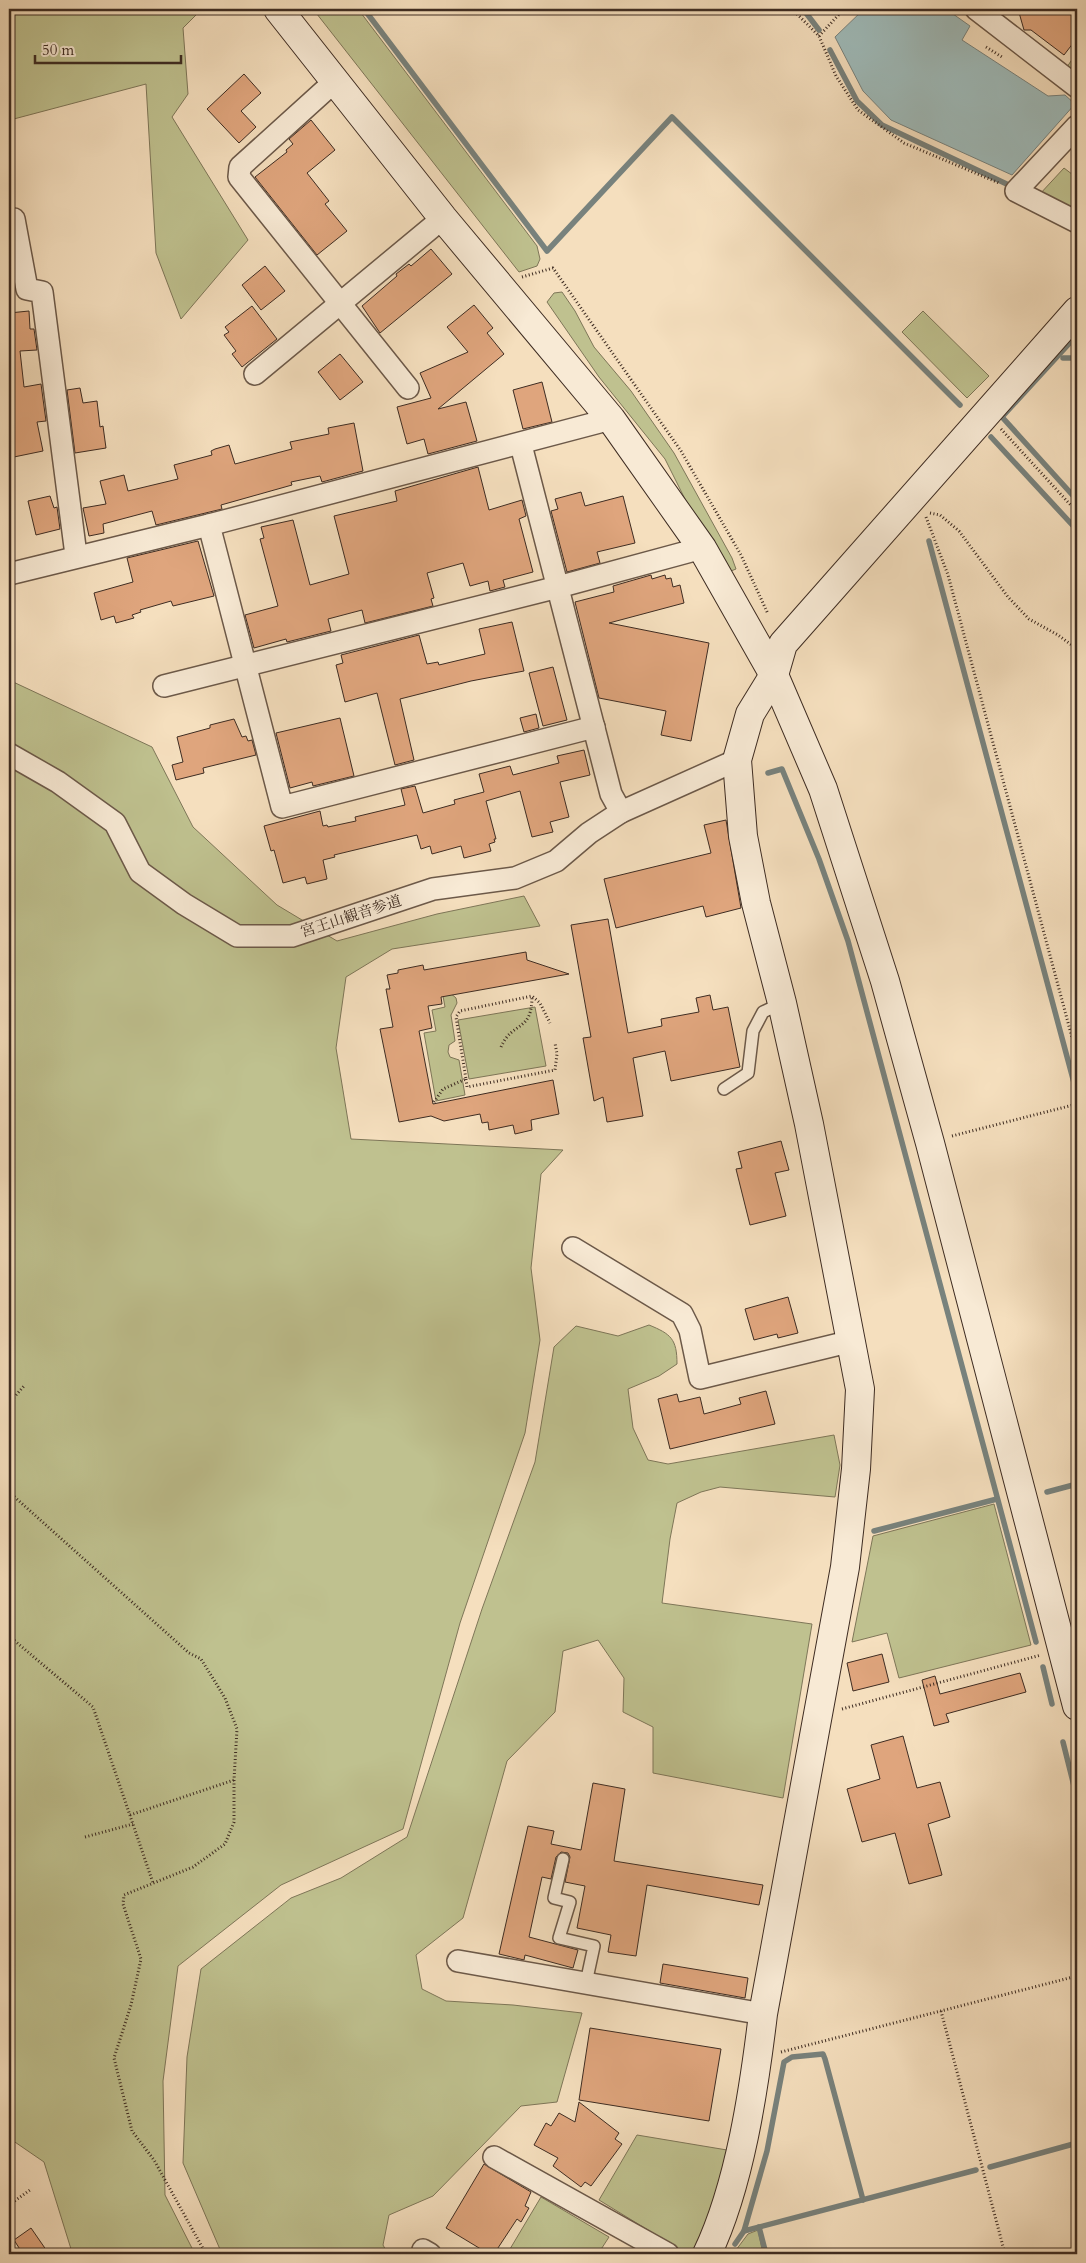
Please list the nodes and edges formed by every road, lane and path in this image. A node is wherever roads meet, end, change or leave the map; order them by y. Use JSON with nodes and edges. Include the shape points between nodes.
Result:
{"nodes":[{"id":1,"x":278,"y":9,"type":"edge"},
{"id":2,"x":792,"y":9,"type":"edge"},
{"id":3,"x":844,"y":9,"type":"edge"},
{"id":4,"x":976,"y":9,"type":"edge"},
{"id":5,"x":819,"y":36,"type":"junction"},
{"id":6,"x":334,"y":82,"type":"junction"},
{"id":7,"x":1077,"y":87,"type":"edge"},
{"id":8,"x":1077,"y":126,"type":"edge"},
{"id":9,"x":1016,"y":191,"type":"junction"},
{"id":10,"x":443,"y":218,"type":"junction"},
{"id":11,"x":9,"y":219,"type":"edge"},
{"id":12,"x":1077,"y":222,"type":"edge"},
{"id":13,"x":500,"y":285,"type":"junction"},
{"id":14,"x":340,"y":305,"type":"junction"},
{"id":15,"x":1077,"y":311,"type":"edge"},
{"id":16,"x":255,"y":374,"type":"dead end"},
{"id":17,"x":408,"y":388,"type":"dead end"},
{"id":18,"x":987,"y":414,"type":"junction"},
{"id":19,"x":611,"y":420,"type":"junction"},
{"id":20,"x":521,"y":445,"type":"junction"},
{"id":21,"x":1077,"y":512,"type":"edge"},
{"id":22,"x":210,"y":525,"type":"junction"},
{"id":23,"x":702,"y":548,"type":"junction"},
{"id":24,"x":76,"y":556,"type":"junction"},
{"id":25,"x":9,"y":574,"type":"edge"},
{"id":26,"x":558,"y":588,"type":"junction"},
{"id":27,"x":783,"y":644,"type":"junction"},
{"id":28,"x":1077,"y":649,"type":"edge"},
{"id":29,"x":246,"y":666,"type":"junction"},
{"id":30,"x":774,"y":675,"type":"junction"},
{"id":31,"x":164,"y":686,"type":"dead end"},
{"id":32,"x":594,"y":727,"type":"junction"},
{"id":33,"x":9,"y":754,"type":"edge"},
{"id":34,"x":737,"y":760,"type":"junction"},
{"id":35,"x":621,"y":812,"type":"junction"},
{"id":36,"x":532,"y":996,"type":"junction"},
{"id":37,"x":782,"y":1003,"type":"junction"},
{"id":38,"x":550,"y":1023,"type":"dead end"},
{"id":39,"x":555,"y":1043,"type":"dead end"},
{"id":40,"x":501,"y":1047,"type":"dead end"},
{"id":41,"x":1077,"y":1056,"type":"edge"},
{"id":42,"x":466,"y":1079,"type":"junction"},
{"id":43,"x":724,"y":1089,"type":"dead end"},
{"id":44,"x":434,"y":1102,"type":"dead end"},
{"id":45,"x":1077,"y":1104,"type":"edge"},
{"id":46,"x":930,"y":1143,"type":"junction"},
{"id":47,"x":573,"y":1248,"type":"dead end"},
{"id":48,"x":852,"y":1341,"type":"junction"},
{"id":49,"x":24,"y":1386,"type":"dead end"},
{"id":50,"x":9,"y":1403,"type":"edge"},
{"id":51,"x":9,"y":1492,"type":"edge"},
{"id":52,"x":9,"y":1636,"type":"edge"},
{"id":53,"x":1063,"y":1648,"type":"junction"},
{"id":54,"x":1077,"y":1706,"type":"edge"},
{"id":55,"x":816,"y":1716,"type":"junction"},
{"id":56,"x":234,"y":1780,"type":"junction"},
{"id":57,"x":130,"y":1814,"type":"junction"},
{"id":58,"x":133,"y":1824,"type":"junction"},
{"id":59,"x":86,"y":1837,"type":"dead end"},
{"id":60,"x":563,"y":1859,"type":"dead end"},
{"id":61,"x":153,"y":1883,"type":"junction"},
{"id":62,"x":458,"y":1961,"type":"dead end"},
{"id":63,"x":1077,"y":1976,"type":"edge"},
{"id":64,"x":586,"y":1983,"type":"junction"},
{"id":65,"x":941,"y":2011,"type":"junction"},
{"id":66,"x":763,"y":2014,"type":"junction"},
{"id":67,"x":758,"y":2054,"type":"junction"},
{"id":68,"x":494,"y":2157,"type":"dead end"},
{"id":69,"x":30,"y":2190,"type":"dead end"},
{"id":70,"x":9,"y":2205,"type":"edge"},
{"id":71,"x":206,"y":2254,"type":"edge"},
{"id":72,"x":668,"y":2254,"type":"edge"},
{"id":73,"x":707,"y":2254,"type":"edge"},
{"id":74,"x":1005,"y":2254,"type":"edge"}],
"edges":[{"from":1,"to":6,"type":"street"},
{"from":2,"to":5,"type":"path"},
{"from":3,"to":5,"type":"path"},
{"from":4,"to":7,"type":"street"},
{"from":5,"to":9,"type":"path","via":[[836,76],[858,110],[904,143]]},
{"from":6,"to":10,"type":"street"},
{"from":6,"to":14,"type":"street","via":[[240,167],[240,177]]},
{"from":8,"to":9,"type":"street"},
{"from":9,"to":12,"type":"street"},
{"from":10,"to":13,"type":"street"},
{"from":10,"to":14,"type":"street"},
{"from":11,"to":24,"type":"street","via":[[14,220],[27,289],[42,292]]},
{"from":13,"to":19,"type":"street"},
{"from":13,"to":27,"type":"path","via":[[553,268],[681,451],[740,555]]},
{"from":14,"to":16,"type":"street"},
{"from":14,"to":17,"type":"street"},
{"from":15,"to":18,"type":"street"},
{"from":18,"to":21,"type":"path"},
{"from":18,"to":27,"type":"street","via":[[908,499]]},
{"from":19,"to":20,"type":"street"},
{"from":19,"to":23,"type":"street"},
{"from":20,"to":22,"type":"street"},
{"from":20,"to":26,"type":"street"},
{"from":22,"to":24,"type":"street"},
{"from":22,"to":29,"type":"street"},
{"from":23,"to":26,"type":"street"},
{"from":23,"to":30,"type":"street"},
{"from":24,"to":25,"type":"street"},
{"from":26,"to":29,"type":"street"},
{"from":26,"to":32,"type":"street"},
{"from":27,"to":30,"type":"street"},
{"from":28,"to":41,"type":"path","via":[[1029,619],[1008,597],[959,531],[940,515],[924,512],[948,575]]},
{"from":29,"to":31,"type":"street"},
{"from":29,"to":32,"type":"street","via":[[282,807]]},
{"from":30,"to":34,"type":"street","via":[[750,714]]},
{"from":30,"to":46,"type":"street","via":[[823,789],[885,981]]},
{"from":32,"to":35,"type":"street","via":[[611,794]]},
{"from":33,"to":35,"type":"street","name":"宮王山観音参道","via":[[58,782],[115,823],[140,872],[237,936],[292,936],[434,890],[515,878],[556,860]]},
{"from":34,"to":35,"type":"street","name":"宮王山観音参道"},
{"from":34,"to":37,"type":"street","via":[[743,836],[756,903]]},
{"from":36,"to":38,"type":"path","via":[[540,1003]]},
{"from":36,"to":40,"type":"path","via":[[528,1020],[505,1037]]},
{"from":36,"to":42,"type":"path","via":[[460,1012],[456,1017]]},
{"from":37,"to":43,"type":"lane","via":[[763,1012],[753,1031],[748,1073]]},
{"from":37,"to":48,"type":"street"},
{"from":39,"to":42,"type":"path","via":[[555,1070],[467,1087]]},
{"from":42,"to":44,"type":"path","via":[[442,1089]]},
{"from":45,"to":46,"type":"path"},
{"from":46,"to":53,"type":"street"},
{"from":47,"to":48,"type":"street","via":[[682,1314],[690,1330],[700,1378]]},
{"from":48,"to":55,"type":"street","via":[[860,1406],[851,1528]]},
{"from":49,"to":50,"type":"path"},
{"from":51,"to":56,"type":"path","via":[[189,1653],[201,1660],[225,1698],[237,1729]]},
{"from":52,"to":57,"type":"path","via":[[93,1707]]},
{"from":53,"to":54,"type":"street"},
{"from":53,"to":55,"type":"path"},
{"from":55,"to":66,"type":"street"},
{"from":56,"to":57,"type":"path"},
{"from":56,"to":61,"type":"path","via":[[234,1822],[225,1844],[192,1867]]},
{"from":57,"to":58,"type":"path"},
{"from":58,"to":59,"type":"path"},
{"from":58,"to":61,"type":"path"},
{"from":60,"to":64,"type":"lane","via":[[554,1898],[570,1902],[560,1938],[594,1946]]},
{"from":61,"to":71,"type":"path","via":[[124,1895],[123,1904],[141,1959],[114,2058],[132,2131],[154,2160]]},
{"from":62,"to":64,"type":"street"},
{"from":63,"to":65,"type":"path"},
{"from":64,"to":66,"type":"street"},
{"from":65,"to":67,"type":"path","via":[[772,2054]]},
{"from":65,"to":74,"type":"path"},
{"from":66,"to":67,"type":"street"},
{"from":67,"to":73,"type":"street","via":[[724,2212]]},
{"from":68,"to":72,"type":"street"},
{"from":69,"to":70,"type":"path"}]}
